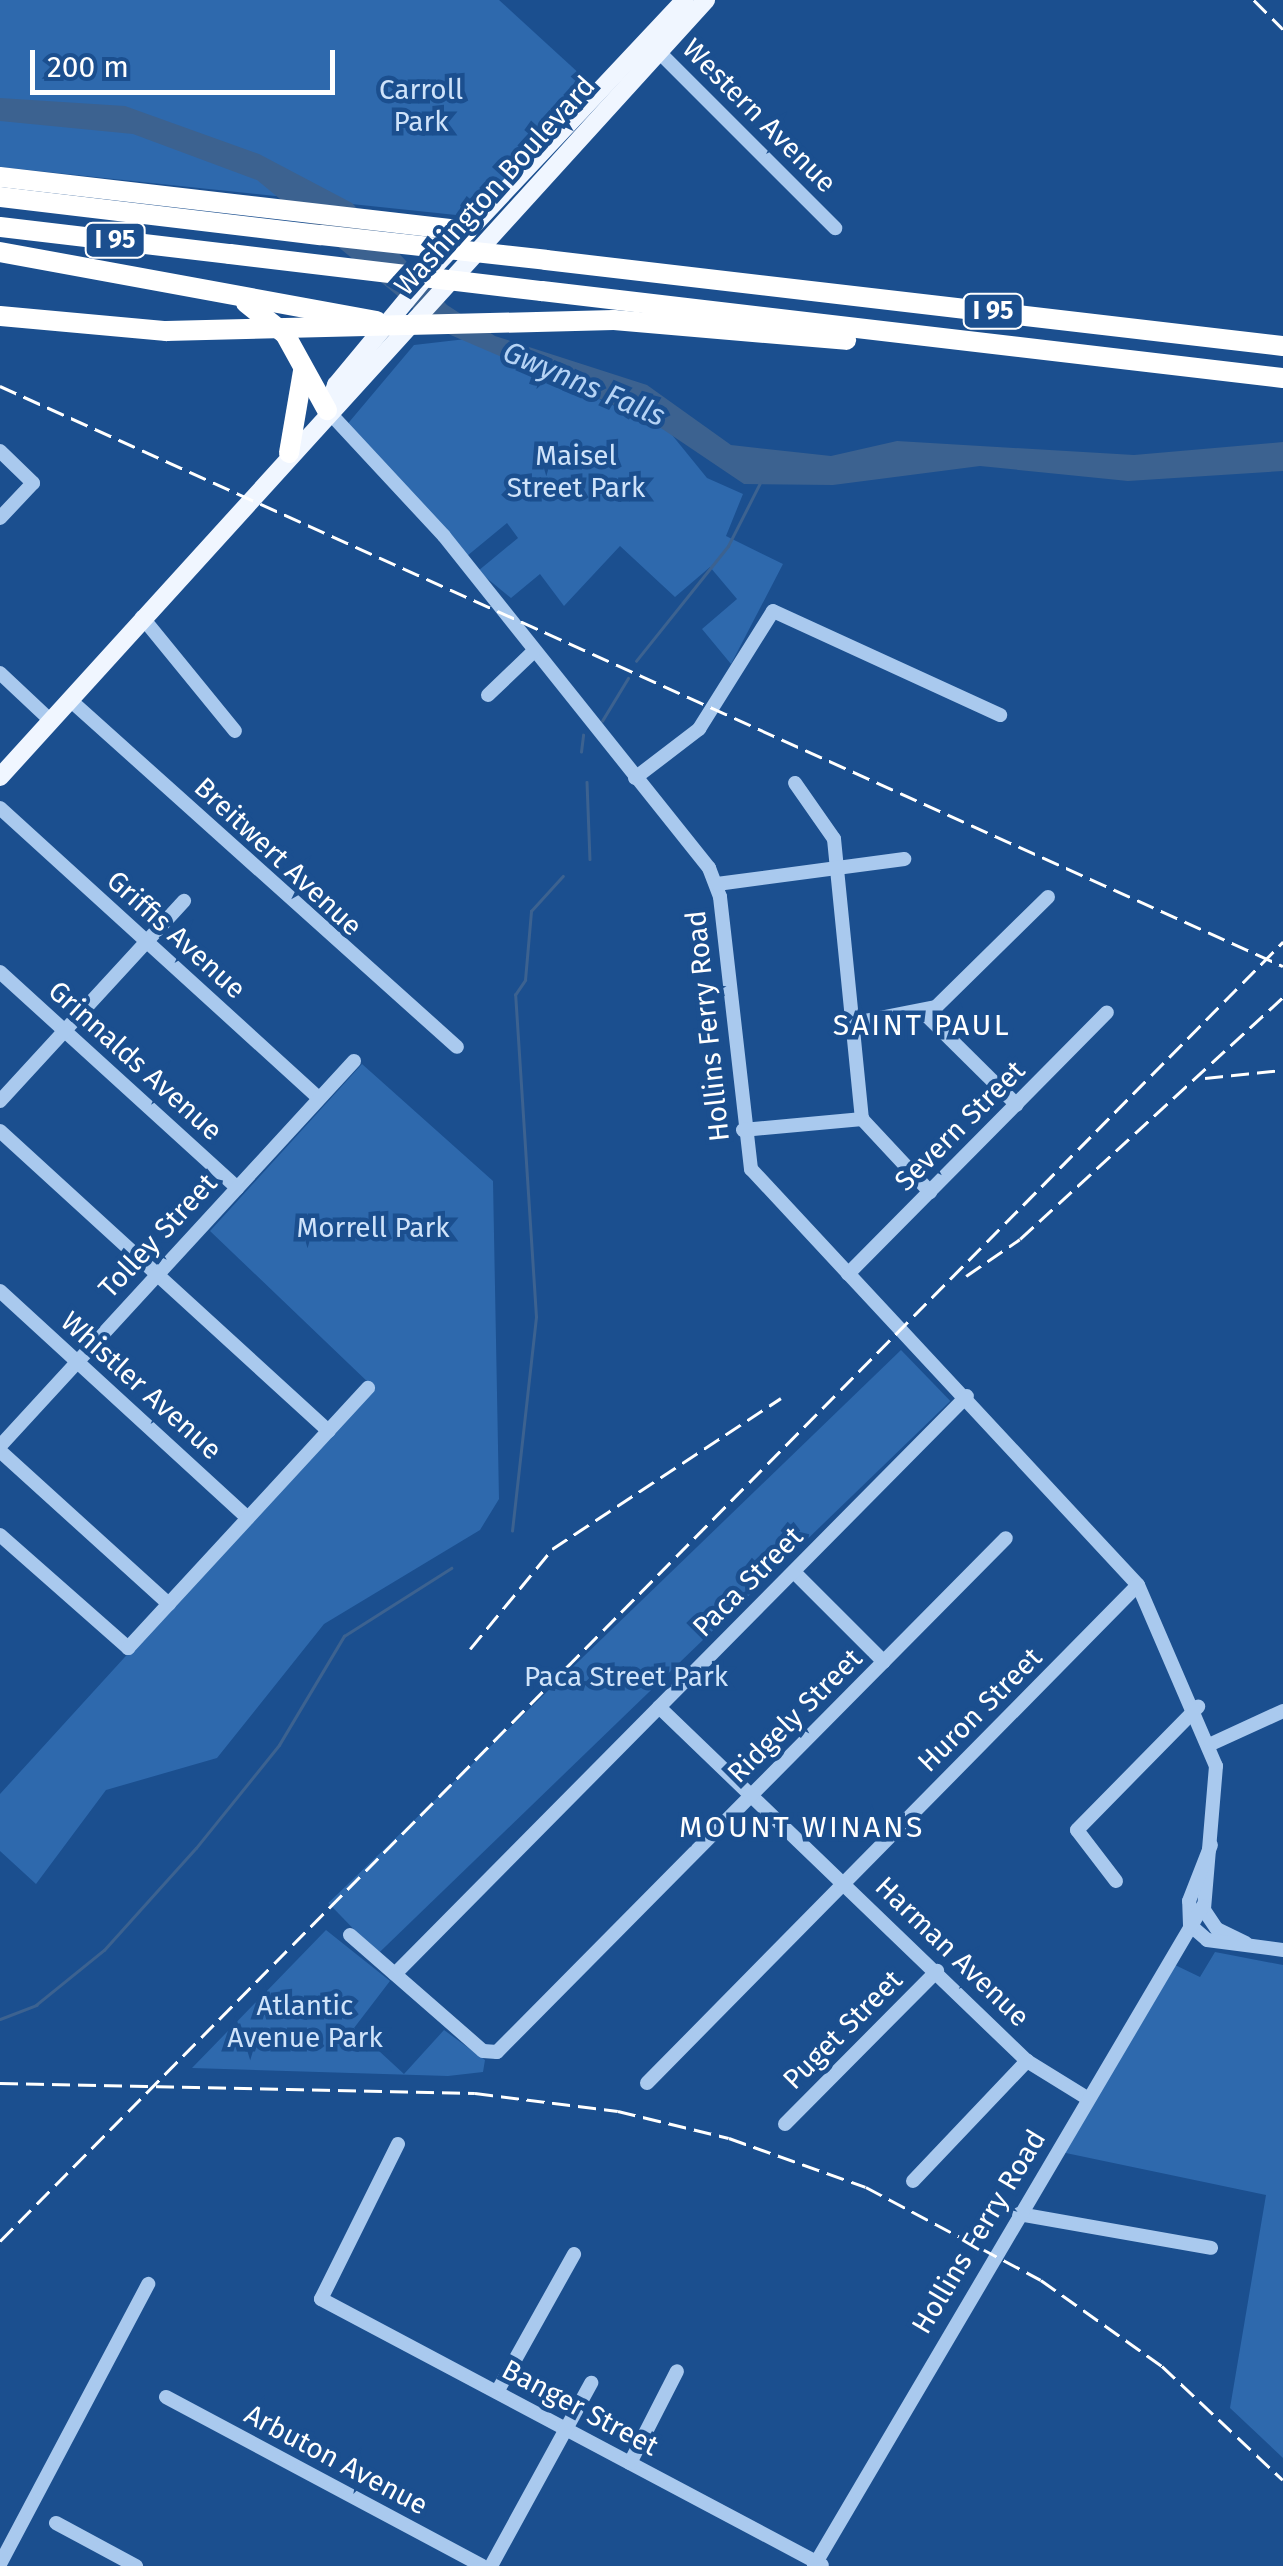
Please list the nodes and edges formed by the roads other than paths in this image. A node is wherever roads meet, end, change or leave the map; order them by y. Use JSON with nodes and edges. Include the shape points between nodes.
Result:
{"nodes":[{"id":1,"x":685,"y":0,"type":"edge"},
{"id":2,"x":706,"y":0,"type":"edge"},
{"id":3,"x":652,"y":44,"type":"junction"},
{"id":4,"x":0,"y":177,"type":"edge"},
{"id":5,"x":0,"y":197,"type":"edge"},
{"id":6,"x":0,"y":227,"type":"edge"},
{"id":7,"x":834,"y":228,"type":"dead end"},
{"id":8,"x":474,"y":236,"type":"junction"},
{"id":9,"x":0,"y":252,"type":"edge"},
{"id":10,"x":221,"y":293,"type":"junction"},
{"id":11,"x":0,"y":316,"type":"edge"},
{"id":12,"x":399,"y":322,"type":"junction"},
{"id":13,"x":928,"y":340,"type":"junction"},
{"id":14,"x":1283,"y":346,"type":"edge"},
{"id":15,"x":303,"y":364,"type":"junction"},
{"id":16,"x":1283,"y":378,"type":"edge"},
{"id":17,"x":327,"y":410,"type":"junction"},
{"id":18,"x":0,"y":451,"type":"edge"},
{"id":19,"x":289,"y":453,"type":"junction"},
{"id":20,"x":0,"y":518,"type":"edge"},
{"id":21,"x":142,"y":617,"type":"junction"},
{"id":22,"x":533,"y":652,"type":"junction"},
{"id":23,"x":0,"y":673,"type":"edge"},
{"id":24,"x":488,"y":696,"type":"dead end"},
{"id":25,"x":69,"y":699,"type":"junction"},
{"id":26,"x":1000,"y":715,"type":"dead end"},
{"id":27,"x":50,"y":720,"type":"junction"},
{"id":28,"x":235,"y":731,"type":"dead end"},
{"id":29,"x":0,"y":777,"type":"edge"},
{"id":30,"x":635,"y":778,"type":"junction"},
{"id":31,"x":795,"y":784,"type":"dead end"},
{"id":32,"x":0,"y":808,"type":"edge"},
{"id":33,"x":904,"y":859,"type":"dead end"},
{"id":34,"x":838,"y":874,"type":"junction"},
{"id":35,"x":717,"y":884,"type":"junction"},
{"id":36,"x":1048,"y":897,"type":"dead end"},
{"id":37,"x":184,"y":901,"type":"dead end"},
{"id":38,"x":146,"y":942,"type":"junction"},
{"id":39,"x":0,"y":972,"type":"edge"},
{"id":40,"x":1108,"y":1012,"type":"dead end"},
{"id":41,"x":924,"y":1014,"type":"junction"},
{"id":42,"x":854,"y":1023,"type":"junction"},
{"id":43,"x":64,"y":1031,"type":"junction"},
{"id":44,"x":457,"y":1047,"type":"dead end"},
{"id":45,"x":354,"y":1061,"type":"dead end"},
{"id":46,"x":319,"y":1098,"type":"junction"},
{"id":47,"x":0,"y":1101,"type":"edge"},
{"id":48,"x":1017,"y":1104,"type":"junction"},
{"id":49,"x":862,"y":1119,"type":"junction"},
{"id":50,"x":743,"y":1130,"type":"junction"},
{"id":51,"x":0,"y":1131,"type":"edge"},
{"id":52,"x":237,"y":1188,"type":"junction"},
{"id":53,"x":930,"y":1192,"type":"junction"},
{"id":54,"x":848,"y":1274,"type":"junction"},
{"id":55,"x":157,"y":1275,"type":"junction"},
{"id":56,"x":0,"y":1292,"type":"edge"},
{"id":57,"x":77,"y":1362,"type":"junction"},
{"id":58,"x":368,"y":1388,"type":"dead end"},
{"id":59,"x":967,"y":1396,"type":"junction"},
{"id":60,"x":328,"y":1431,"type":"junction"},
{"id":61,"x":0,"y":1448,"type":"edge"},
{"id":62,"x":248,"y":1518,"type":"junction"},
{"id":63,"x":0,"y":1535,"type":"edge"},
{"id":64,"x":1006,"y":1538,"type":"dead end"},
{"id":65,"x":794,"y":1572,"type":"junction"},
{"id":66,"x":1138,"y":1586,"type":"junction"},
{"id":67,"x":169,"y":1604,"type":"junction"},
{"id":68,"x":884,"y":1662,"type":"junction"},
{"id":69,"x":659,"y":1708,"type":"junction"},
{"id":70,"x":1198,"y":1708,"type":"junction"},
{"id":71,"x":1283,"y":1711,"type":"edge"},
{"id":72,"x":1211,"y":1744,"type":"junction"},
{"id":73,"x":751,"y":1796,"type":"junction"},
{"id":74,"x":1211,"y":1845,"type":"junction"},
{"id":75,"x":1116,"y":1881,"type":"dead end"},
{"id":76,"x":845,"y":1882,"type":"junction"},
{"id":77,"x":1204,"y":1910,"type":"junction"},
{"id":78,"x":1190,"y":1925,"type":"junction"},
{"id":79,"x":350,"y":1935,"type":"dead end"},
{"id":80,"x":1246,"y":1943,"type":"junction"},
{"id":81,"x":1283,"y":1950,"type":"edge"},
{"id":82,"x":937,"y":1971,"type":"junction"},
{"id":83,"x":395,"y":1974,"type":"junction"},
{"id":84,"x":1027,"y":2061,"type":"junction"},
{"id":85,"x":647,"y":2083,"type":"dead end"},
{"id":86,"x":1087,"y":2098,"type":"junction"},
{"id":87,"x":785,"y":2124,"type":"dead end"},
{"id":88,"x":398,"y":2144,"type":"dead end"},
{"id":89,"x":913,"y":2181,"type":"dead end"},
{"id":90,"x":1019,"y":2214,"type":"junction"},
{"id":91,"x":1211,"y":2248,"type":"dead end"},
{"id":92,"x":574,"y":2254,"type":"dead end"},
{"id":93,"x":148,"y":2284,"type":"dead end"},
{"id":94,"x":678,"y":2371,"type":"dead end"},
{"id":95,"x":591,"y":2383,"type":"dead end"},
{"id":96,"x":497,"y":2392,"type":"junction"},
{"id":97,"x":166,"y":2398,"type":"dead end"},
{"id":98,"x":565,"y":2429,"type":"junction"},
{"id":99,"x":630,"y":2463,"type":"junction"},
{"id":100,"x":56,"y":2523,"type":"dead end"},
{"id":101,"x":0,"y":2564,"type":"edge"},
{"id":102,"x":818,"y":2565,"type":"edge"},
{"id":103,"x":136,"y":2566,"type":"edge"},
{"id":104,"x":482,"y":2566,"type":"edge"},
{"id":105,"x":491,"y":2566,"type":"edge"}],
"edges":[{"from":1,"to":3,"type":"main road","name":"Washington Boulevard"},
{"from":2,"to":3,"type":"main road","name":"Washington Boulevard"},
{"from":3,"to":7,"type":"street","name":"Western Avenue"},
{"from":3,"to":8,"type":"main road","name":"Washington Boulevard"},
{"from":4,"to":8,"type":"highway","via":[[399,220]]},
{"from":5,"to":14,"type":"highway","number":"I 95","bridge":true},
{"from":6,"to":13,"type":"highway","number":"I 95","bridge":true},
{"from":8,"to":12,"type":"main road","name":"Washington Boulevard","via":[[451,277]]},
{"from":8,"to":12,"type":"main road","name":"Washington Boulevard","via":[[433,268]]},
{"from":9,"to":10,"type":"highway"},
{"from":10,"to":12,"type":"highway"},
{"from":10,"to":15,"type":"highway","via":[[267,316]]},
{"from":11,"to":13,"type":"highway","bridge":true,"via":[[166,331],[614,320],[818,340]]},
{"from":12,"to":17,"type":"main road","name":"Washington Boulevard"},
{"from":13,"to":16,"type":"highway","number":"I 95"},
{"from":15,"to":17,"type":"highway"},
{"from":15,"to":19,"type":"highway"},
{"from":17,"to":19,"type":"main road","name":"Washington Boulevard"},
{"from":17,"to":22,"type":"street","name":"Hollins Ferry Road","via":[[444,536]]},
{"from":18,"to":20,"type":"street","via":[[33,484]]},
{"from":19,"to":21,"type":"main road","name":"Washington Boulevard"},
{"from":21,"to":25,"type":"main road","name":"Washington Boulevard"},
{"from":21,"to":28,"type":"street"},
{"from":22,"to":24,"type":"street"},
{"from":22,"to":30,"type":"street","name":"Hollins Ferry Road"},
{"from":23,"to":27,"type":"street"},
{"from":25,"to":27,"type":"main road","name":"Washington Boulevard"},
{"from":25,"to":44,"type":"street","name":"Breitwert Avenue"},
{"from":26,"to":30,"type":"street","via":[[774,611],[699,729]]},
{"from":27,"to":29,"type":"main road","name":"Washington Boulevard"},
{"from":30,"to":35,"type":"street","name":"Hollins Ferry Road"},
{"from":31,"to":34,"type":"street","via":[[832,830]]},
{"from":32,"to":38,"type":"street","name":"Griffis Avenue"},
{"from":33,"to":34,"type":"street"},
{"from":34,"to":35,"type":"street"},
{"from":34,"to":42,"type":"street"},
{"from":35,"to":50,"type":"street","name":"Hollins Ferry Road"},
{"from":36,"to":41,"type":"street"},
{"from":37,"to":38,"type":"street"},
{"from":38,"to":43,"type":"street"},
{"from":38,"to":46,"type":"street","name":"Griffis Avenue"},
{"from":39,"to":43,"type":"street","name":"Grinnalds Avenue"},
{"from":40,"to":48,"type":"street","name":"Severn Street"},
{"from":41,"to":42,"type":"street"},
{"from":41,"to":48,"type":"street"},
{"from":42,"to":49,"type":"street"},
{"from":43,"to":47,"type":"street"},
{"from":43,"to":52,"type":"street","name":"Grinnalds Avenue"},
{"from":45,"to":46,"type":"street","name":"Tolley Street"},
{"from":46,"to":52,"type":"street","name":"Tolley Street"},
{"from":48,"to":53,"type":"street","name":"Severn Street"},
{"from":49,"to":50,"type":"street"},
{"from":49,"to":53,"type":"street"},
{"from":50,"to":54,"type":"street","name":"Hollins Ferry Road","via":[[758,1181]]},
{"from":51,"to":55,"type":"street"},
{"from":52,"to":55,"type":"street","name":"Tolley Street"},
{"from":53,"to":54,"type":"street","name":"Severn Street"},
{"from":54,"to":59,"type":"street","name":"Hollins Ferry Road"},
{"from":55,"to":57,"type":"street","name":"Tolley Street"},
{"from":55,"to":60,"type":"street"},
{"from":56,"to":57,"type":"street","name":"Whistler Avenue"},
{"from":57,"to":61,"type":"street","name":"Tolley Street"},
{"from":57,"to":62,"type":"street","name":"Whistler Avenue"},
{"from":58,"to":60,"type":"street"},
{"from":59,"to":65,"type":"street","name":"Paca Street"},
{"from":59,"to":66,"type":"street","name":"Hollins Ferry Road"},
{"from":60,"to":62,"type":"street"},
{"from":61,"to":67,"type":"street"},
{"from":62,"to":67,"type":"street"},
{"from":63,"to":67,"type":"street","via":[[128,1648]]},
{"from":64,"to":68,"type":"street","name":"Ridgely Street"},
{"from":65,"to":68,"type":"street"},
{"from":65,"to":69,"type":"street","name":"Paca Street"},
{"from":66,"to":70,"type":"street","name":"Hollins Ferry Road"},
{"from":66,"to":76,"type":"street","name":"Huron Street"},
{"from":68,"to":73,"type":"street","name":"Ridgely Street"},
{"from":69,"to":73,"type":"street","name":"Harman Avenue"},
{"from":69,"to":83,"type":"street","name":"Paca Street"},
{"from":70,"to":72,"type":"street","name":"Hollins Ferry Road"},
{"from":70,"to":75,"type":"street","via":[[1075,1835]]},
{"from":71,"to":72,"type":"street"},
{"from":72,"to":74,"type":"street","name":"Hollins Ferry Road","via":[[1219,1790]]},
{"from":73,"to":76,"type":"street","name":"Harman Avenue"},
{"from":73,"to":83,"type":"street","name":"Ridgely Street","via":[[492,2054]]},
{"from":74,"to":77,"type":"street","name":"Hollins Ferry Road"},
{"from":74,"to":78,"type":"street","name":"Hollins Ferry Road","via":[[1189,1901]]},
{"from":76,"to":82,"type":"street","name":"Harman Avenue"},
{"from":76,"to":85,"type":"street","name":"Huron Street"},
{"from":77,"to":78,"type":"street","name":"Hollins Ferry Road"},
{"from":77,"to":80,"type":"street"},
{"from":78,"to":80,"type":"street","via":[[1210,1941]]},
{"from":78,"to":86,"type":"street","name":"Hollins Ferry Road"},
{"from":79,"to":83,"type":"street"},
{"from":80,"to":81,"type":"street"},
{"from":82,"to":84,"type":"street","name":"Harman Avenue"},
{"from":82,"to":87,"type":"street","name":"Puget Street"},
{"from":84,"to":86,"type":"street","name":"Harman Avenue"},
{"from":84,"to":89,"type":"street"},
{"from":86,"to":90,"type":"street","name":"Hollins Ferry Road"},
{"from":88,"to":96,"type":"street","name":"Banger Street","via":[[321,2298]]},
{"from":90,"to":91,"type":"street"},
{"from":90,"to":102,"type":"street","name":"Hollins Ferry Road"},
{"from":92,"to":96,"type":"street"},
{"from":93,"to":101,"type":"street"},
{"from":94,"to":99,"type":"street"},
{"from":95,"to":98,"type":"street"},
{"from":96,"to":98,"type":"street","name":"Banger Street"},
{"from":97,"to":104,"type":"street","name":"Arbuton Avenue"},
{"from":98,"to":99,"type":"street","name":"Banger Street"},
{"from":98,"to":105,"type":"street"},
{"from":99,"to":102,"type":"street","name":"Banger Street"},
{"from":100,"to":103,"type":"street"}]}
